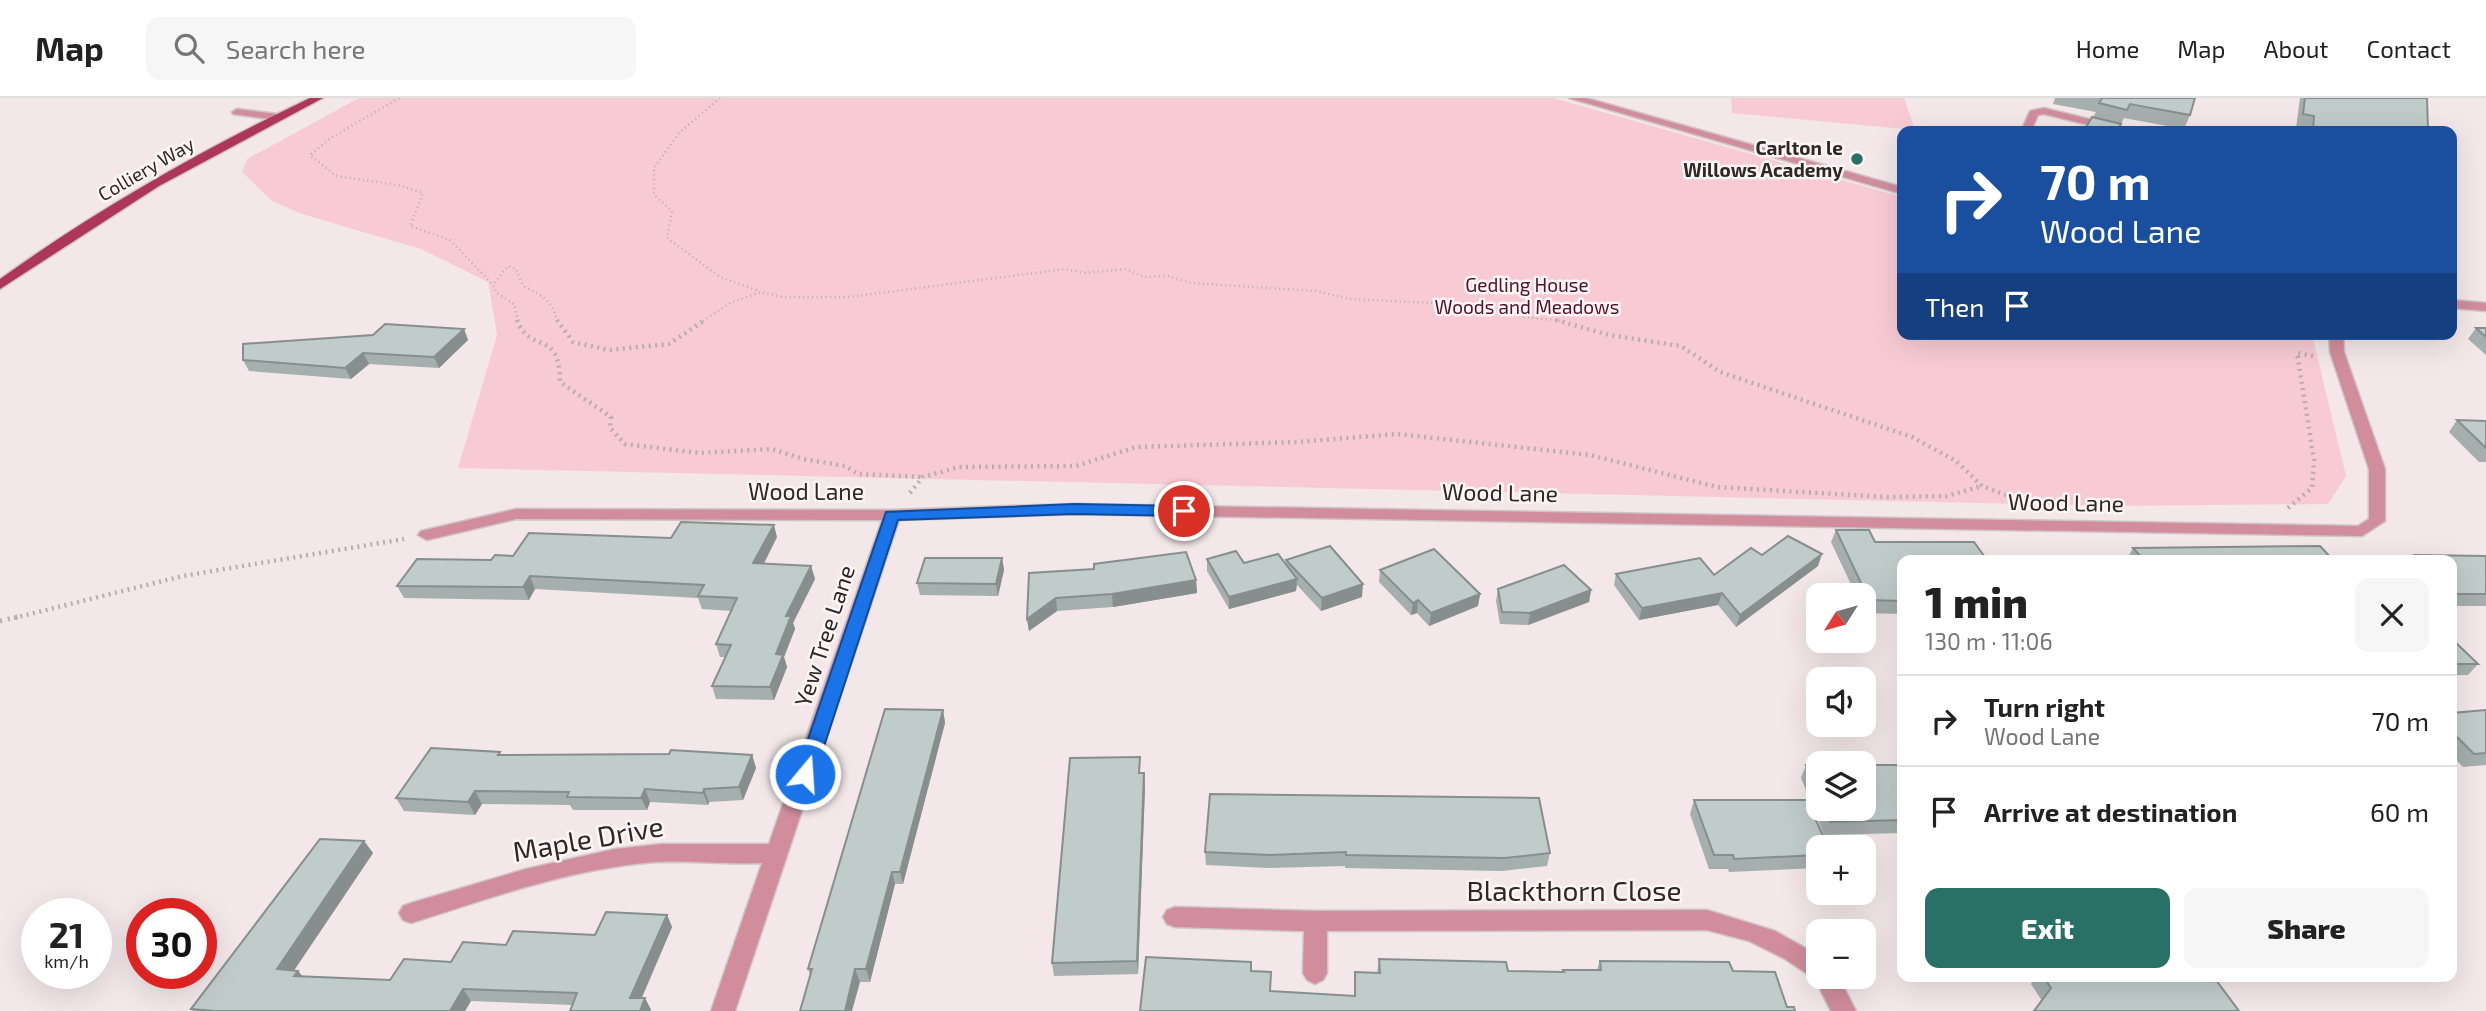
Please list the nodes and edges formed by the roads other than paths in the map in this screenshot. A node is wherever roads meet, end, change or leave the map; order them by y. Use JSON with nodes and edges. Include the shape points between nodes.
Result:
{"nodes":[{"id":1,"x":318,"y":98,"type":"edge"},
{"id":2,"x":1574,"y":98,"type":"edge"},
{"id":3,"x":237,"y":113,"type":"dead end"},
{"id":4,"x":277,"y":117,"type":"junction"},
{"id":5,"x":2028,"y":126,"type":"edge"},
{"id":6,"x":2105,"y":126,"type":"edge"},
{"id":7,"x":1897,"y":190,"type":"edge"},
{"id":8,"x":0,"y":285,"type":"edge"},
{"id":9,"x":2457,"y":304,"type":"edge"},
{"id":10,"x":2486,"y":307,"type":"edge"},
{"id":11,"x":2336,"y":340,"type":"edge"},
{"id":12,"x":892,"y":515,"type":"junction"},
{"id":13,"x":427,"y":535,"type":"road end"},
{"id":14,"x":779,"y":852,"type":"junction"},
{"id":15,"x":411,"y":913,"type":"dead end"},
{"id":16,"x":1175,"y":917,"type":"dead end"},
{"id":17,"x":1316,"y":921,"type":"junction"},
{"id":18,"x":1806,"y":959,"type":"edge"},
{"id":19,"x":1315,"y":973,"type":"dead end"},
{"id":20,"x":1832,"y":989,"type":"edge"},
{"id":21,"x":723,"y":1011,"type":"edge"},
{"id":22,"x":1844,"y":1011,"type":"edge"}],
"edges":[{"from":1,"to":4,"type":"main road","name":"Colliery Way"},
{"from":2,"to":7,"type":"street"},
{"from":3,"to":4,"type":"street"},
{"from":4,"to":8,"type":"main road","name":"Colliery Way","via":[[124,201]]},
{"from":5,"to":6,"type":"street","via":[[2034,113],[2044,111]]},
{"from":9,"to":10,"type":"street"},
{"from":11,"to":12,"type":"street","name":"Wood Lane","via":[[2377,469],[2377,521],[2362,531],[1074,509]]},
{"from":12,"to":13,"type":"street","name":"Wood Lane","via":[[516,514]]},
{"from":12,"to":14,"type":"street","name":"Yew Tree Lane"},
{"from":14,"to":15,"type":"street","name":"Maple Drive","via":[[643,854],[555,870]]},
{"from":14,"to":21,"type":"street","name":"Yew Tree Lane"},
{"from":16,"to":17,"type":"street","name":"Blackthorn Close"},
{"from":17,"to":18,"type":"street","name":"Blackthorn Close","via":[[1707,920],[1751,930]]},
{"from":17,"to":19,"type":"street"},
{"from":20,"to":22,"type":"street"}]}
